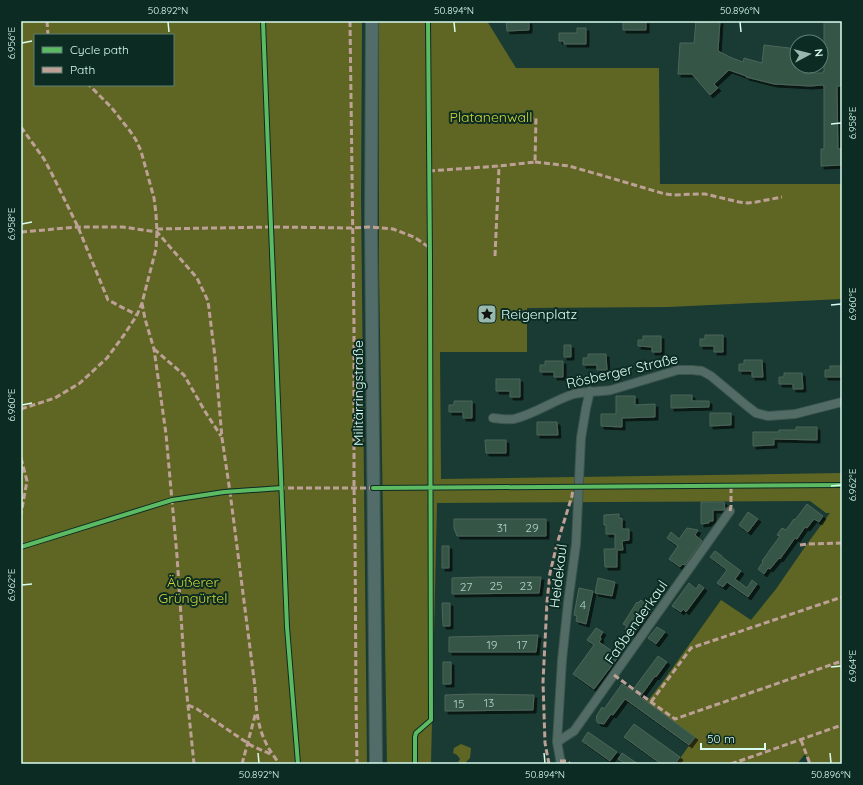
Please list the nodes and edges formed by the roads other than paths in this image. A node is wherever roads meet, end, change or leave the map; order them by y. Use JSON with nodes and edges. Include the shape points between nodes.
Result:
{"nodes":[{"id":1,"x":372,"y":21,"type":"edge"},
{"id":2,"x":590,"y":392,"type":"junction"},
{"id":3,"x":842,"y":402,"type":"edge"},
{"id":4,"x":493,"y":418,"type":"dead end"},
{"id":5,"x":730,"y":511,"type":"dead end"},
{"id":6,"x":557,"y":742,"type":"junction"},
{"id":7,"x":376,"y":764,"type":"edge"},
{"id":8,"x":561,"y":764,"type":"edge"}],
"edges":[{"from":1,"to":7,"type":"main road","name":"Militärringstraße","via":[[371,222]]},
{"from":2,"to":3,"type":"street","name":"Rösberger Straße","via":[[611,390],[678,370],[692,370],[702,371],[711,376],[746,406],[756,413],[768,416],[795,414]]},
{"from":2,"to":4,"type":"street","name":"Rösberger Straße","via":[[575,394],[514,418]]},
{"from":2,"to":6,"type":"street","name":"Heidekaul","via":[[581,438],[576,544],[562,660]]},
{"from":5,"to":6,"type":"street","name":"Faßbenderkaul","via":[[574,731]]},
{"from":6,"to":8,"type":"street","name":"Heidekaul"}]}
